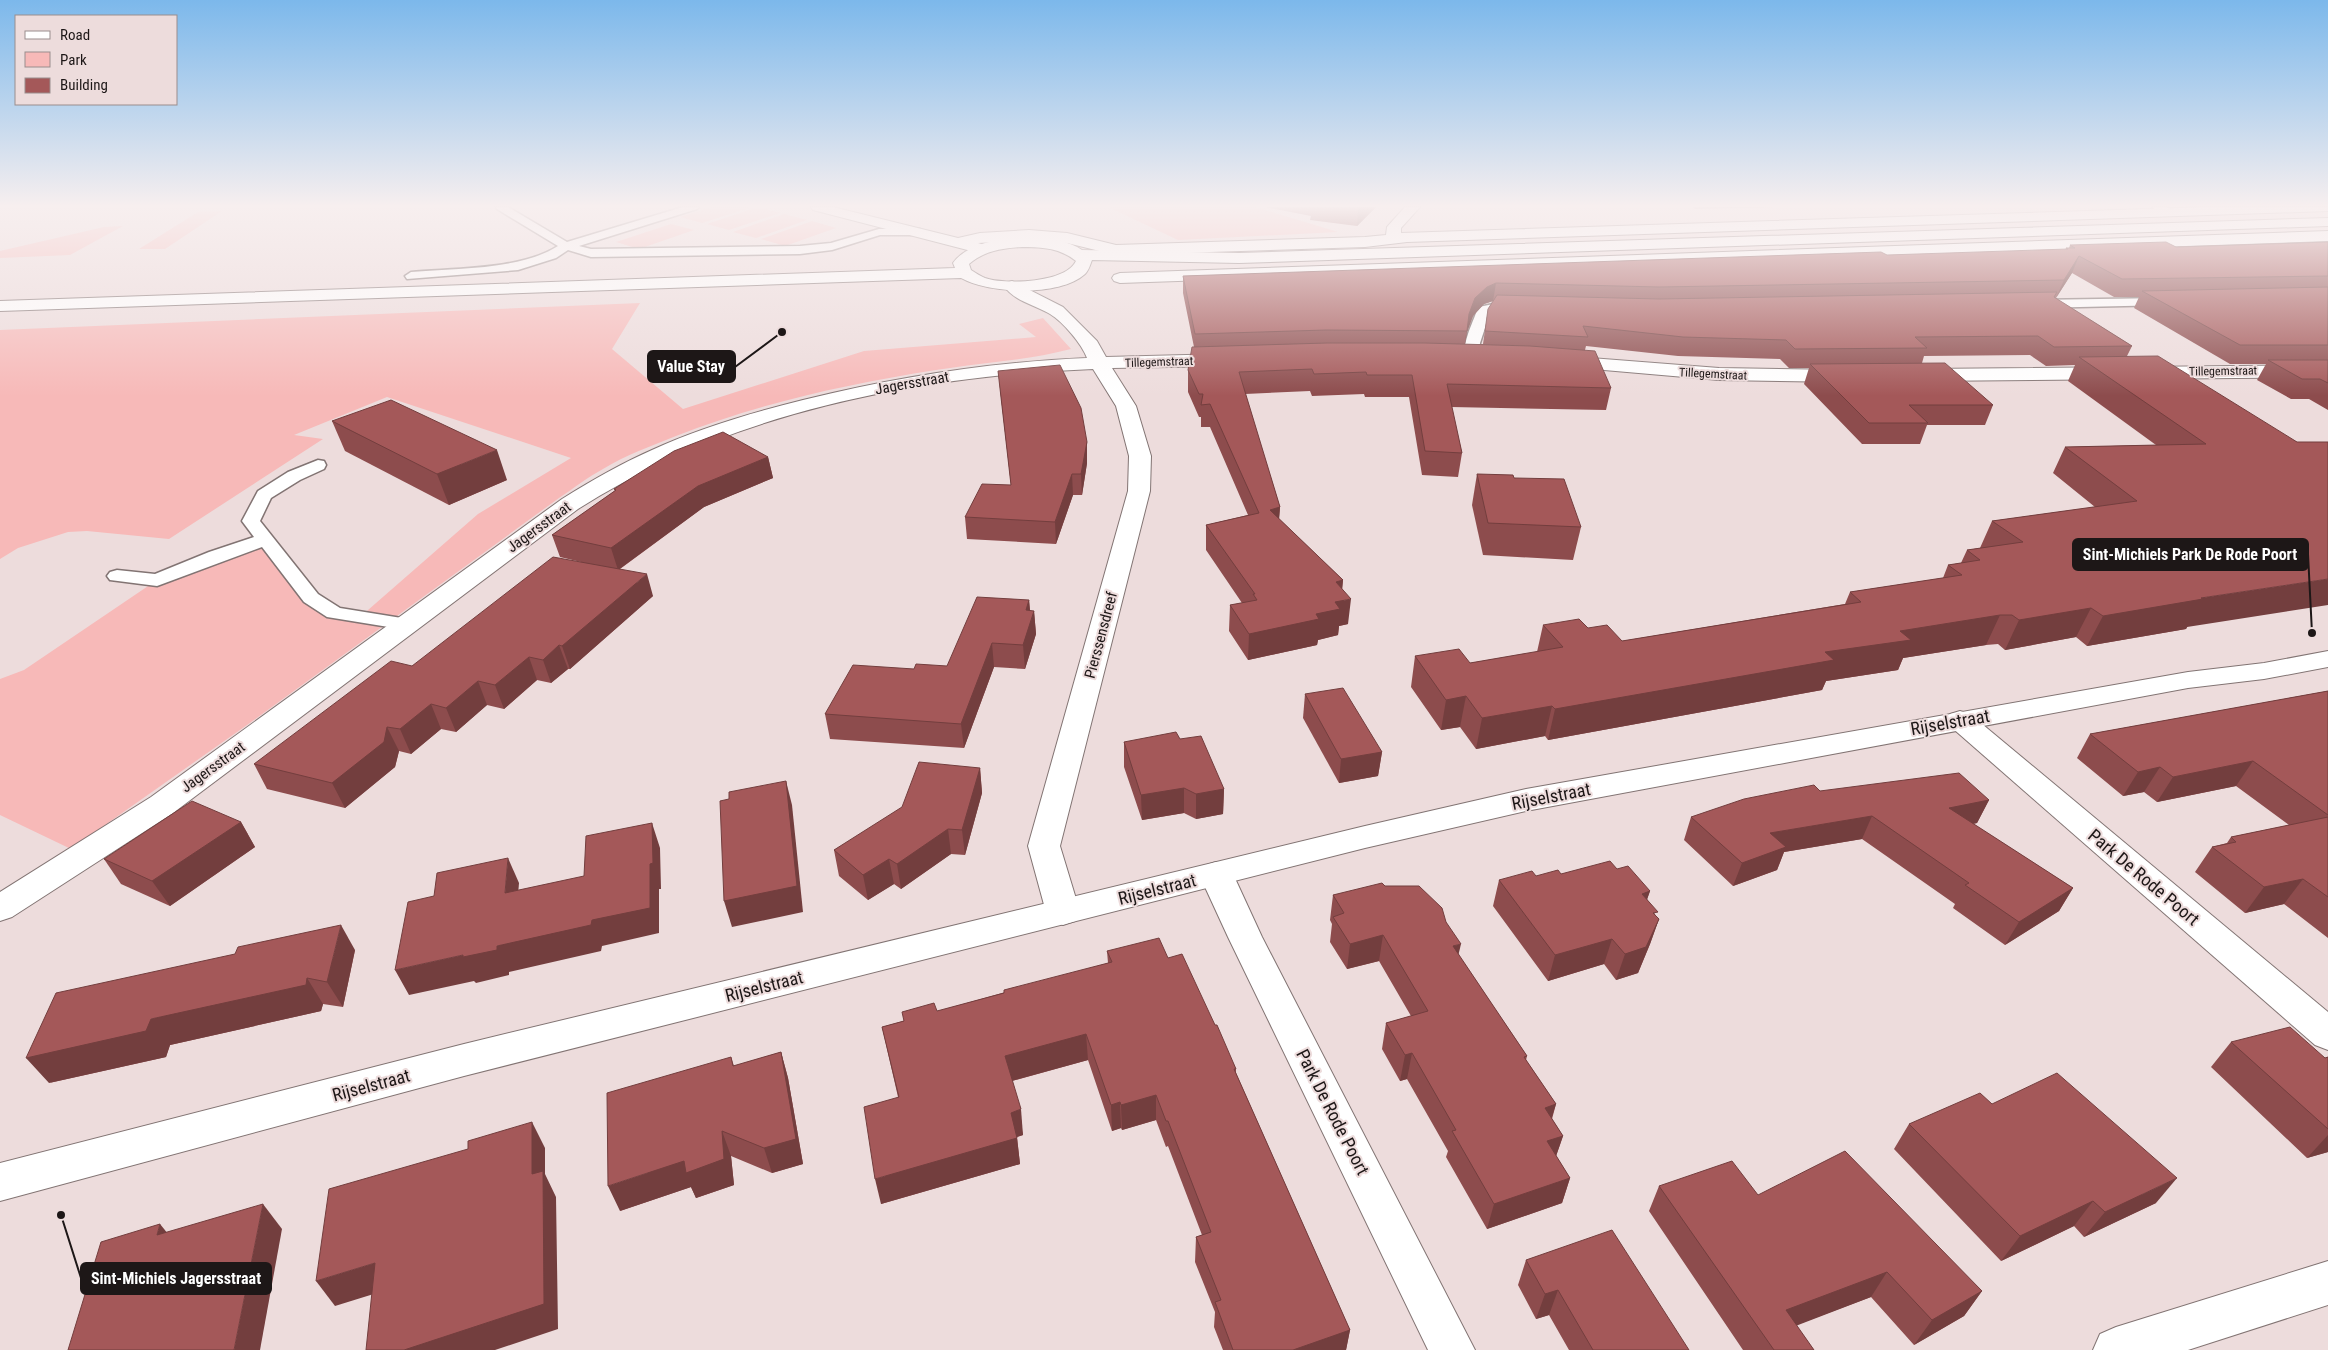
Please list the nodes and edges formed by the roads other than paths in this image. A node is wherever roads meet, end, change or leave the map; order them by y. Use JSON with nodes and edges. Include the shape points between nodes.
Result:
{"nodes":[{"id":1,"x":475,"y":270,"type":"edge"},
{"id":2,"x":649,"y":270,"type":"edge"},
{"id":3,"x":868,"y":270,"type":"edge"},
{"id":4,"x":969,"y":270,"type":"edge"},
{"id":5,"x":1075,"y":270,"type":"edge"},
{"id":6,"x":1176,"y":270,"type":"edge"},
{"id":7,"x":411,"y":276,"type":"junction"},
{"id":8,"x":1120,"y":278,"type":"dead end"},
{"id":9,"x":1049,"y":283,"type":"junction"},
{"id":10,"x":1012,"y":286,"type":"junction"},
{"id":11,"x":0,"y":291,"type":"edge"},
{"id":12,"x":2176,"y":301,"type":"edge"},
{"id":13,"x":2023,"y":304,"type":"edge"},
{"id":14,"x":0,"y":306,"type":"edge"},
{"id":15,"x":1527,"y":307,"type":"edge"},
{"id":16,"x":1058,"y":311,"type":"junction"},
{"id":17,"x":1472,"y":357,"type":"edge"},
{"id":18,"x":1241,"y":359,"type":"edge"},
{"id":19,"x":1550,"y":361,"type":"edge"},
{"id":20,"x":1099,"y":363,"type":"junction"},
{"id":21,"x":2328,"y":371,"type":"edge"},
{"id":22,"x":1859,"y":376,"type":"edge"},
{"id":23,"x":1899,"y":376,"type":"edge"},
{"id":24,"x":318,"y":465,"type":"dead end"},
{"id":25,"x":268,"y":539,"type":"junction"},
{"id":26,"x":117,"y":576,"type":"dead end"},
{"id":27,"x":407,"y":624,"type":"junction"},
{"id":28,"x":2328,"y":660,"type":"edge"},
{"id":29,"x":1960,"y":720,"type":"junction"},
{"id":30,"x":1216,"y":874,"type":"junction"},
{"id":31,"x":0,"y":908,"type":"edge"},
{"id":32,"x":1063,"y":912,"type":"junction"},
{"id":33,"x":2328,"y":1034,"type":"edge"},
{"id":34,"x":0,"y":1182,"type":"edge"},
{"id":35,"x":2328,"y":1283,"type":"edge"},
{"id":36,"x":1452,"y":1350,"type":"edge"},
{"id":37,"x":2116,"y":1350,"type":"edge"}],
"edges":[{"from":1,"to":7,"type":"lane"},
{"from":2,"to":7,"type":"street"},
{"from":3,"to":14,"type":"street"},
{"from":4,"to":10,"type":"street","via":[[985,282]]},
{"from":5,"to":9,"type":"street","via":[[1070,276]]},
{"from":6,"to":8,"type":"street"},
{"from":7,"to":11,"type":"street"},
{"from":9,"to":10,"type":"street"},
{"from":9,"to":16,"type":"street"},
{"from":10,"to":16,"type":"street"},
{"from":12,"to":13,"type":"lane"},
{"from":15,"to":17,"type":"lane","via":[[1484,310]]},
{"from":16,"to":20,"type":"street","via":[[1091,345]]},
{"from":18,"to":20,"type":"street","name":"Tillegemstraat"},
{"from":19,"to":22,"type":"street","name":"Tillegemstraat","via":[[1719,374]]},
{"from":20,"to":27,"type":"street","name":"Jagersstraat","via":[[989,371],[900,385],[774,413],[714,431],[658,453],[600,484]]},
{"from":20,"to":32,"type":"street","name":"Pierssensdreef","via":[[1126,406],[1136,437],[1141,473],[1139,491],[1044,846]]},
{"from":21,"to":23,"type":"street","name":"Tillegemstraat"},
{"from":24,"to":25,"type":"lane","via":[[264,495],[251,521]]},
{"from":25,"to":26,"type":"lane","via":[[157,580]]},
{"from":25,"to":27,"type":"lane","via":[[311,598],[334,613]]},
{"from":27,"to":31,"type":"street","name":"Jagersstraat","via":[[162,805]]},
{"from":28,"to":29,"type":"street","name":"Rijselstraat","via":[[2188,680]]},
{"from":29,"to":30,"type":"street","name":"Rijselstraat","via":[[1526,800]]},
{"from":29,"to":33,"type":"street","name":"Park De Rode Poort"},
{"from":30,"to":32,"type":"street","name":"Rijselstraat"},
{"from":30,"to":36,"type":"street","name":"Park De Rode Poort"},
{"from":32,"to":34,"type":"street","name":"Rijselstraat","via":[[464,1060]]},
{"from":35,"to":37,"type":"street"}]}
